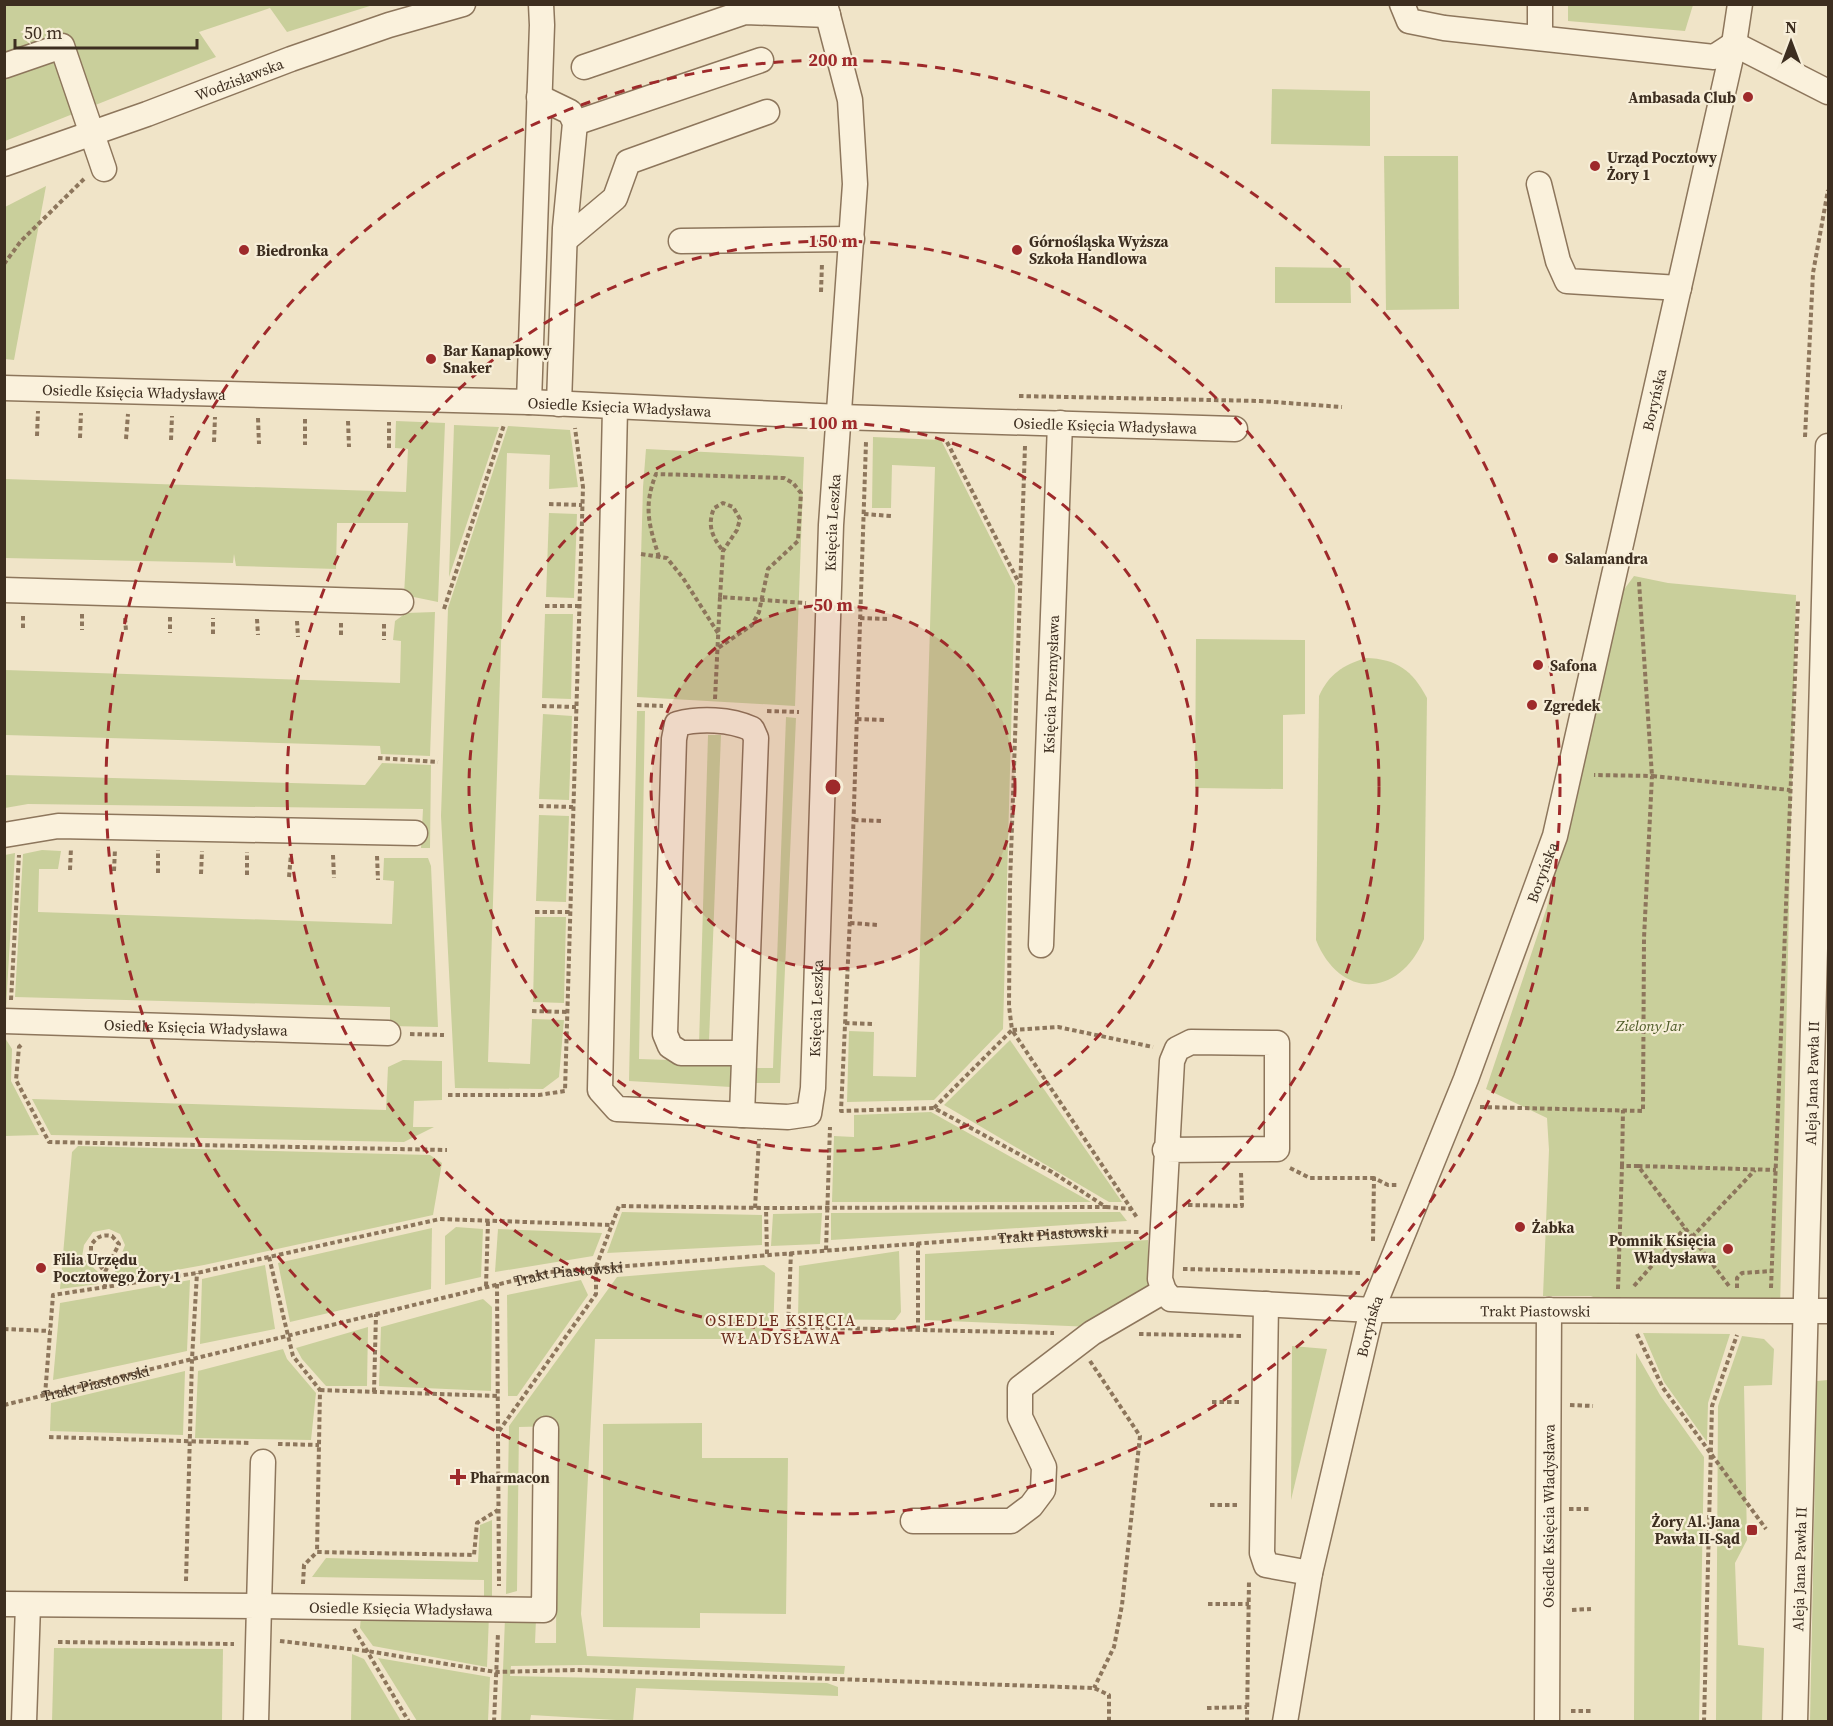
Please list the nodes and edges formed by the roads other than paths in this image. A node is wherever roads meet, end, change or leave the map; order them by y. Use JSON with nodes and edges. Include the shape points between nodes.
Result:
{"nodes":[{"id":1,"x":463,"y":4,"type":"edge"},
{"id":2,"x":541,"y":4,"type":"edge"},
{"id":3,"x":1402,"y":4,"type":"edge"},
{"id":4,"x":1540,"y":4,"type":"edge"},
{"id":5,"x":1740,"y":4,"type":"edge"},
{"id":6,"x":826,"y":10,"type":"edge"},
{"id":7,"x":1540,"y":38,"type":"junction"},
{"id":8,"x":1734,"y":44,"type":"junction"},
{"id":9,"x":761,"y":60,"type":"dead end"},
{"id":10,"x":4,"y":66,"type":"edge"},
{"id":11,"x":584,"y":67,"type":"dead end"},
{"id":12,"x":1828,"y":92,"type":"edge"},
{"id":13,"x":539,"y":97,"type":"junction"},
{"id":14,"x":766,"y":112,"type":"dead end"},
{"id":15,"x":575,"y":123,"type":"junction"},
{"id":16,"x":91,"y":134,"type":"junction"},
{"id":17,"x":9,"y":164,"type":"edge"},
{"id":18,"x":97,"y":170,"type":"road end"},
{"id":19,"x":1539,"y":184,"type":"dead end"},
{"id":20,"x":852,"y":239,"type":"junction"},
{"id":21,"x":565,"y":240,"type":"junction"},
{"id":22,"x":681,"y":241,"type":"dead end"},
{"id":23,"x":1679,"y":288,"type":"junction"},
{"id":24,"x":4,"y":388,"type":"edge"},
{"id":25,"x":529,"y":402,"type":"junction"},
{"id":26,"x":559,"y":404,"type":"junction"},
{"id":27,"x":615,"y":408,"type":"junction"},
{"id":28,"x":840,"y":417,"type":"junction"},
{"id":29,"x":1060,"y":423,"type":"junction"},
{"id":30,"x":1235,"y":429,"type":"dead end"},
{"id":31,"x":1828,"y":446,"type":"edge"},
{"id":32,"x":4,"y":591,"type":"edge"},
{"id":33,"x":401,"y":602,"type":"dead end"},
{"id":34,"x":415,"y":833,"type":"dead end"},
{"id":35,"x":8,"y":842,"type":"edge"},
{"id":36,"x":1041,"y":945,"type":"dead end"},
{"id":37,"x":8,"y":1011,"type":"edge"},
{"id":38,"x":388,"y":1033,"type":"road end"},
{"id":39,"x":744,"y":1053,"type":"junction"},
{"id":40,"x":751,"y":1122,"type":"junction"},
{"id":41,"x":1165,"y":1150,"type":"junction"},
{"id":42,"x":1169,"y":1286,"type":"junction"},
{"id":43,"x":1266,"y":1304,"type":"junction"},
{"id":44,"x":1372,"y":1310,"type":"junction"},
{"id":45,"x":1549,"y":1310,"type":"junction"},
{"id":46,"x":1804,"y":1311,"type":"junction"},
{"id":47,"x":1828,"y":1311,"type":"edge"},
{"id":48,"x":546,"y":1429,"type":"dead end"},
{"id":49,"x":265,"y":1450,"type":"road end"},
{"id":50,"x":913,"y":1521,"type":"dead end"},
{"id":51,"x":1310,"y":1573,"type":"junction"},
{"id":52,"x":16,"y":1604,"type":"edge"},
{"id":53,"x":259,"y":1606,"type":"junction"},
{"id":54,"x":1557,"y":1716,"type":"edge"},
{"id":55,"x":24,"y":1722,"type":"edge"},
{"id":56,"x":256,"y":1722,"type":"edge"},
{"id":57,"x":1285,"y":1722,"type":"edge"},
{"id":58,"x":1795,"y":1722,"type":"edge"}],
"edges":[{"from":1,"to":16,"type":"street","name":"Wodzisławska","via":[[291,58]]},
{"from":2,"to":13,"type":"street"},
{"from":3,"to":7,"type":"street","via":[[1409,21]]},
{"from":4,"to":7,"type":"street"},
{"from":5,"to":8,"type":"street","name":"Boryńska"},
{"from":6,"to":11,"type":"street","via":[[745,12]]},
{"from":6,"to":20,"type":"street","name":"Księcia Leszka","via":[[850,100],[855,184]]},
{"from":7,"to":8,"type":"street","via":[[1714,57]]},
{"from":8,"to":12,"type":"street"},
{"from":8,"to":23,"type":"street","name":"Boryńska"},
{"from":9,"to":15,"type":"street"},
{"from":10,"to":16,"type":"street","via":[[62,46]]},
{"from":13,"to":15,"type":"street","via":[[570,112]]},
{"from":13,"to":25,"type":"street"},
{"from":14,"to":21,"type":"street","via":[[628,162],[615,198]]},
{"from":15,"to":21,"type":"street"},
{"from":16,"to":17,"type":"street","name":"Wodzisławska"},
{"from":16,"to":18,"type":"street"},
{"from":19,"to":23,"type":"street","via":[[1567,282]]},
{"from":20,"to":22,"type":"street"},
{"from":20,"to":28,"type":"street","name":"Księcia Leszka"},
{"from":21,"to":26,"type":"street"},
{"from":23,"to":44,"type":"street","name":"Boryńska","via":[[1555,836],[1455,1106]]},
{"from":24,"to":25,"type":"street","name":"Osiedle Księcia Władysława"},
{"from":25,"to":26,"type":"street","name":"Osiedle Księcia Władysława"},
{"from":26,"to":27,"type":"street","name":"Osiedle Księcia Władysława"},
{"from":27,"to":28,"type":"street","name":"Osiedle Księcia Władysława"},
{"from":27,"to":40,"type":"street","name":"Księcia Leszka","via":[[600,1090],[617,1109]]},
{"from":28,"to":29,"type":"street","name":"Osiedle Księcia Władysława"},
{"from":28,"to":40,"type":"street","name":"Księcia Leszka","via":[[831,525],[813,1088],[808,1114]]},
{"from":29,"to":30,"type":"street","name":"Osiedle Księcia Władysława"},
{"from":29,"to":36,"type":"street","name":"Księcia Przemysława"},
{"from":31,"to":46,"type":"street","name":"Aleja Jana Pawła II"},
{"from":32,"to":33,"type":"street"},
{"from":34,"to":35,"type":"street","via":[[58,826]]},
{"from":37,"to":38,"type":"street","name":"Osiedle Księcia Władysława"},
{"from":39,"to":39,"type":"street","via":[[756,738],[753,729],[742,724],[692,720],[677,724],[674,739],[665,1034],[670,1046],[681,1053]]},
{"from":39,"to":40,"type":"street"},
{"from":41,"to":41,"type":"street","via":[[1277,1149],[1276,1042],[1191,1042],[1178,1049],[1172,1061]]},
{"from":41,"to":42,"type":"street","via":[[1160,1279]]},
{"from":42,"to":43,"type":"street","name":"Trakt Piastowski"},
{"from":42,"to":50,"type":"street","via":[[1078,1343],[1020,1388],[1020,1417],[1044,1467],[1043,1490],[1030,1506],[1011,1521]]},
{"from":43,"to":44,"type":"street","name":"Trakt Piastowski"},
{"from":43,"to":51,"type":"street","via":[[1262,1553],[1266,1565]]},
{"from":44,"to":45,"type":"street","name":"Trakt Piastowski"},
{"from":44,"to":51,"type":"street","name":"Boryńska"},
{"from":45,"to":46,"type":"street","name":"Trakt Piastowski"},
{"from":45,"to":54,"type":"street","name":"Osiedle Księcia Władysława"},
{"from":46,"to":47,"type":"street","name":"Trakt Piastowski"},
{"from":46,"to":58,"type":"street","name":"Aleja Jana Pawła II"},
{"from":48,"to":53,"type":"street","name":"Osiedle Księcia Władysława","via":[[544,1610]]},
{"from":49,"to":53,"type":"street"},
{"from":51,"to":57,"type":"street","name":"Boryńska"},
{"from":52,"to":53,"type":"street","name":"Osiedle Księcia Władysława"},
{"from":52,"to":55,"type":"street","name":"Osiedle Księcia Władysława"},
{"from":53,"to":56,"type":"street"}]}
